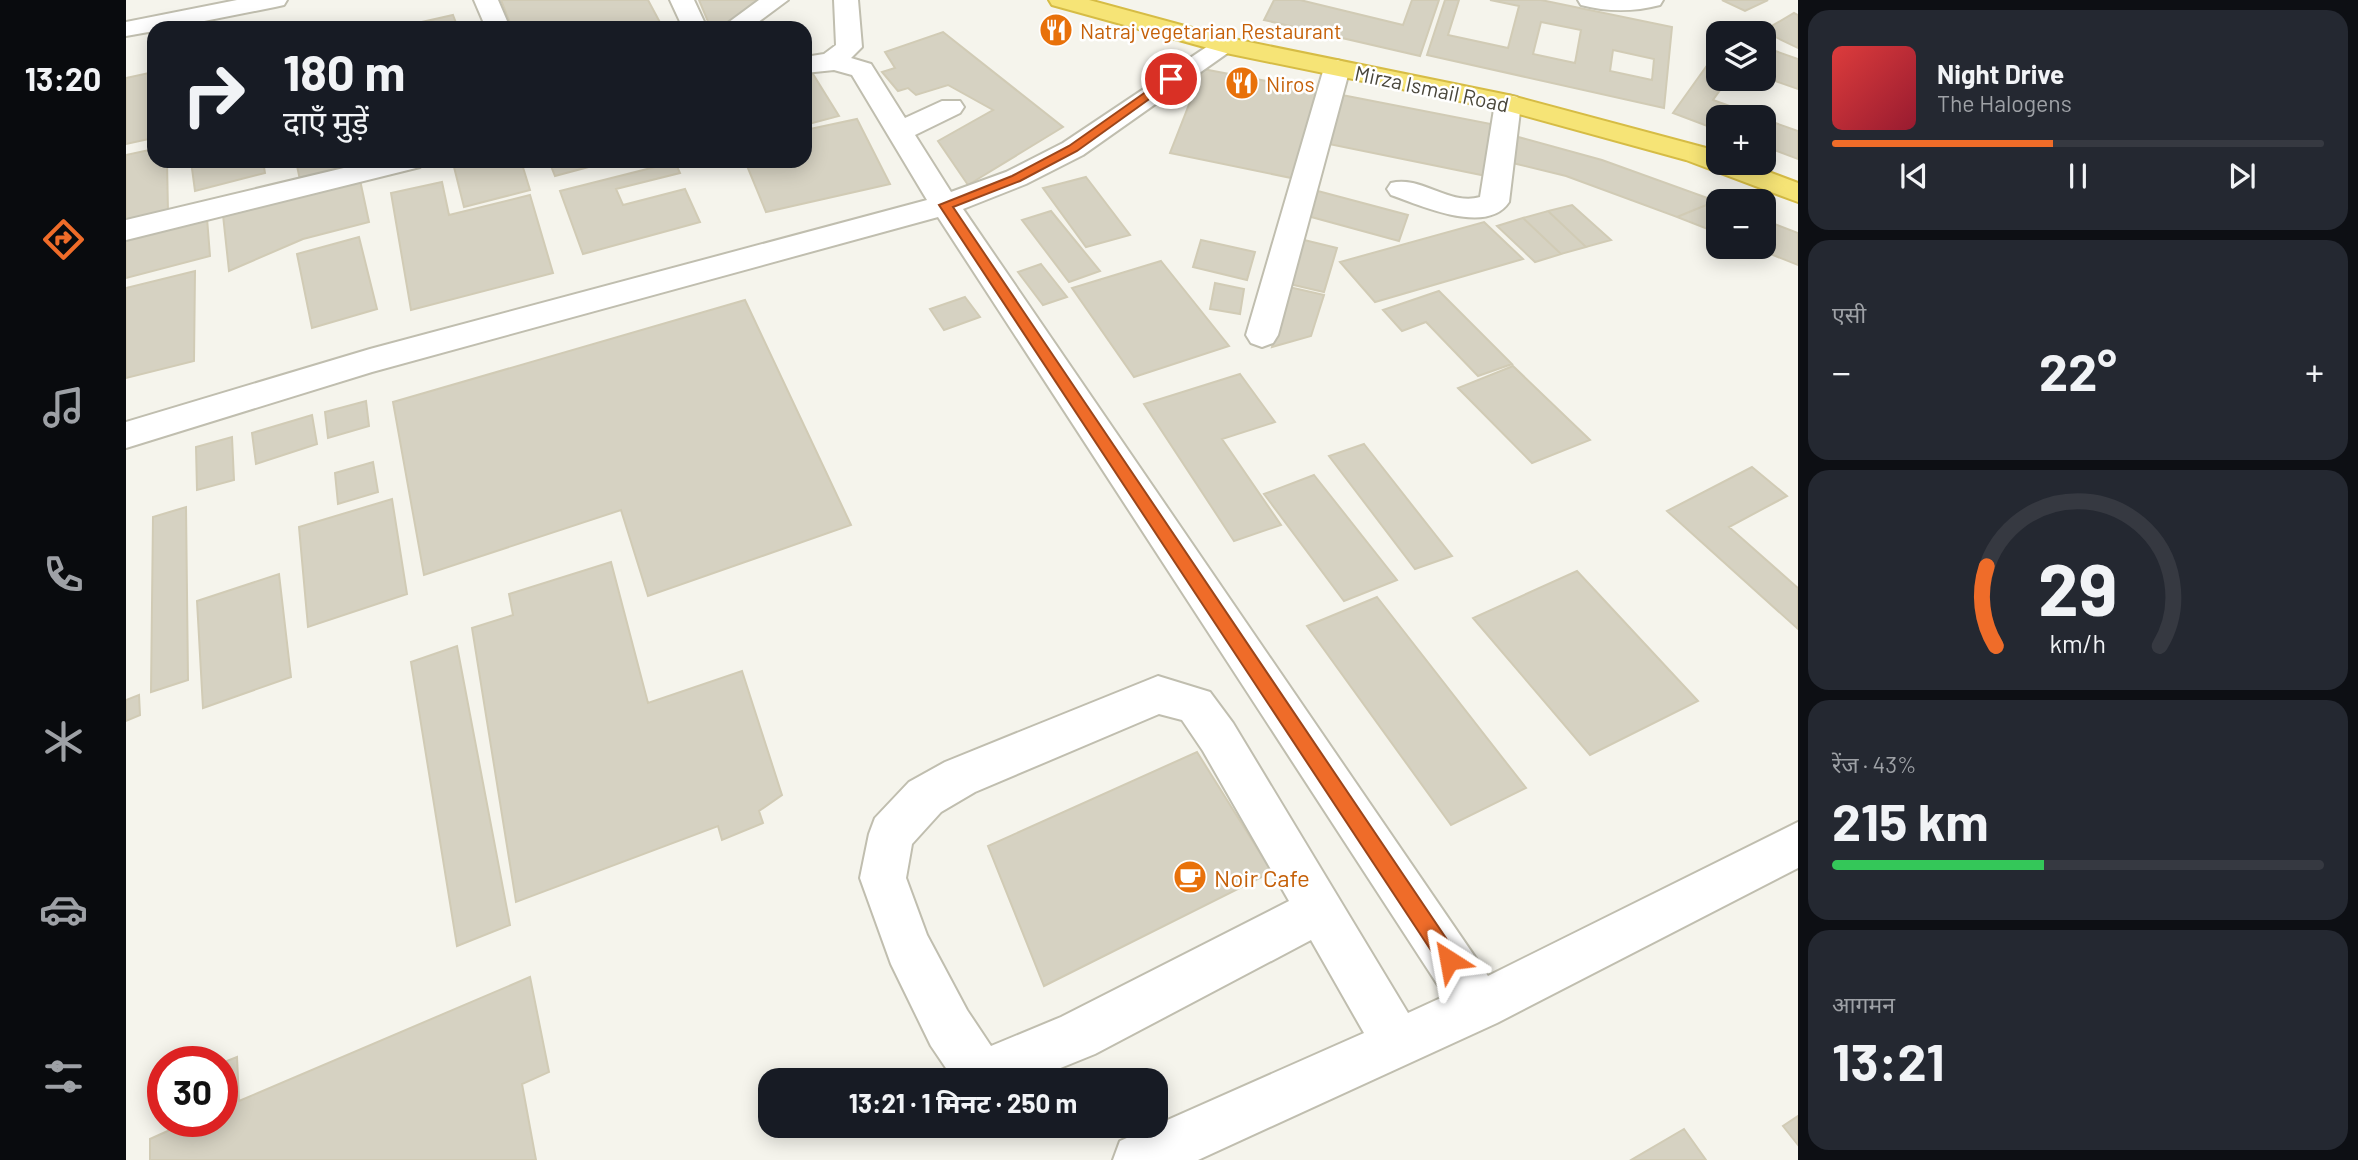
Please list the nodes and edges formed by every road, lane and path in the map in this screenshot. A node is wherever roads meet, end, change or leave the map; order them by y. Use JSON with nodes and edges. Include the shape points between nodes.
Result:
{"nodes":[{"id":1,"x":275,"y":0,"type":"edge"},
{"id":2,"x":486,"y":0,"type":"edge"},
{"id":3,"x":682,"y":0,"type":"edge"},
{"id":4,"x":776,"y":0,"type":"edge"},
{"id":5,"x":846,"y":0,"type":"edge"},
{"id":6,"x":1061,"y":0,"type":"edge"},
{"id":7,"x":1590,"y":0,"type":"edge"},
{"id":8,"x":1651,"y":0,"type":"edge"},
{"id":9,"x":126,"y":9,"type":"edge"},
{"id":10,"x":179,"y":15,"type":"edge"},
{"id":11,"x":156,"y":21,"type":"edge"},
{"id":12,"x":495,"y":21,"type":"edge"},
{"id":13,"x":692,"y":21,"type":"edge"},
{"id":14,"x":744,"y":21,"type":"edge"},
{"id":15,"x":147,"y":23,"type":"edge"},
{"id":16,"x":126,"y":29,"type":"edge"},
{"id":17,"x":1226,"y":44,"type":"junction"},
{"id":18,"x":832,"y":61,"type":"junction"},
{"id":19,"x":812,"y":64,"type":"edge"},
{"id":20,"x":1337,"y":68,"type":"junction"},
{"id":21,"x":1508,"y":103,"type":"junction"},
{"id":22,"x":951,"y":107,"type":"dead end"},
{"id":23,"x":901,"y":131,"type":"junction"},
{"id":24,"x":381,"y":168,"type":"edge"},
{"id":25,"x":1401,"y":189,"type":"dead end"},
{"id":26,"x":1798,"y":193,"type":"edge"},
{"id":27,"x":945,"y":205,"type":"junction"},
{"id":28,"x":126,"y":230,"type":"edge"},
{"id":29,"x":1262,"y":335,"type":"dead end"},
{"id":30,"x":126,"y":435,"type":"edge"},
{"id":31,"x":1798,"y":844,"type":"edge"},
{"id":32,"x":1317,"y":911,"type":"junction"},
{"id":33,"x":1480,"y":1006,"type":"junction"},
{"id":34,"x":1397,"y":1042,"type":"junction"},
{"id":35,"x":1139,"y":1160,"type":"edge"}],
"edges":[{"from":1,"to":10,"type":"street"},
{"from":2,"to":12,"type":"street"},
{"from":3,"to":13,"type":"street"},
{"from":4,"to":14,"type":"street"},
{"from":5,"to":18,"type":"street","via":[[849,47]]},
{"from":6,"to":17,"type":"highway","name":"Mirza Ismail Road"},
{"from":7,"to":8,"type":"street","via":[[1613,4]]},
{"from":9,"to":10,"type":"street"},
{"from":10,"to":11,"type":"street"},
{"from":15,"to":16,"type":"street"},
{"from":17,"to":20,"type":"highway","name":"Mirza Ismail Road"},
{"from":17,"to":27,"type":"street","via":[[1073,149],[1016,178]]},
{"from":18,"to":19,"type":"street"},
{"from":18,"to":23,"type":"street","via":[[862,70]]},
{"from":20,"to":21,"type":"highway","name":"Mirza Ismail Road"},
{"from":20,"to":29,"type":"street"},
{"from":21,"to":25,"type":"street","via":[[1494,202],[1483,209],[1467,209]]},
{"from":21,"to":26,"type":"highway","name":"Mirza Ismail Road","via":[[1696,155]]},
{"from":22,"to":23,"type":"street"},
{"from":23,"to":27,"type":"street"},
{"from":24,"to":28,"type":"street"},
{"from":27,"to":30,"type":"street","via":[[370,360]]},
{"from":27,"to":33,"type":"street"},
{"from":31,"to":33,"type":"street"},
{"from":32,"to":32,"type":"street","via":[[1195,705],[1158,695],[971,772],[925,797],[891,834],[883,878],[908,947],[949,1028],[981,1075],[1077,1036]]},
{"from":32,"to":34,"type":"street"},
{"from":33,"to":34,"type":"street"},
{"from":34,"to":35,"type":"street"}]}
